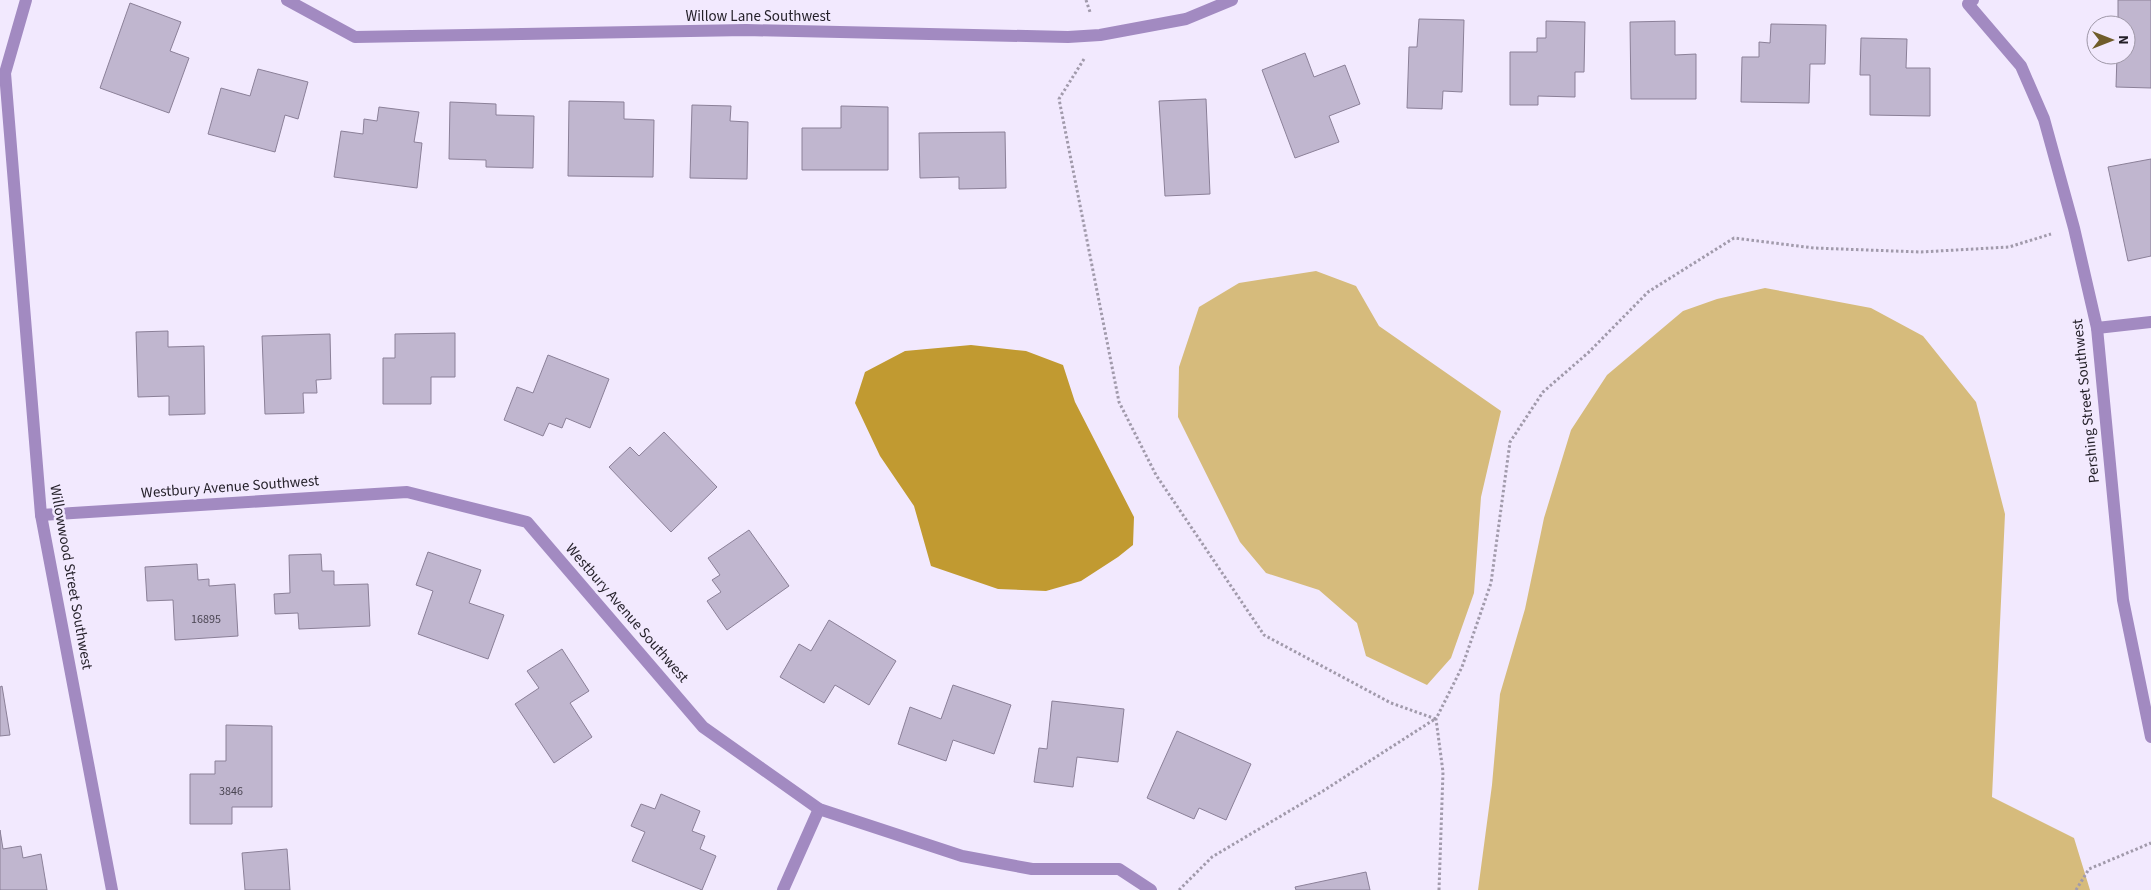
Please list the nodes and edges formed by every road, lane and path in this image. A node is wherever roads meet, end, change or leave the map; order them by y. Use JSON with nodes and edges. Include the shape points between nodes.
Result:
{"nodes":[{"id":1,"x":26,"y":0,"type":"edge"},
{"id":2,"x":287,"y":0,"type":"edge"},
{"id":3,"x":1232,"y":0,"type":"edge"},
{"id":4,"x":1968,"y":1,"type":"edge"},
{"id":5,"x":1100,"y":35,"type":"junction"},
{"id":6,"x":2074,"y":228,"type":"junction"},
{"id":7,"x":2151,"y":322,"type":"edge"},
{"id":8,"x":2097,"y":328,"type":"junction"},
{"id":9,"x":41,"y":516,"type":"junction"},
{"id":10,"x":1436,"y":719,"type":"junction"},
{"id":11,"x":2151,"y":737,"type":"edge"},
{"id":12,"x":819,"y":809,"type":"junction"},
{"id":13,"x":2151,"y":843,"type":"edge"},
{"id":14,"x":112,"y":890,"type":"edge"},
{"id":15,"x":783,"y":890,"type":"edge"},
{"id":16,"x":1151,"y":890,"type":"edge"},
{"id":17,"x":1180,"y":890,"type":"edge"},
{"id":18,"x":1439,"y":890,"type":"edge"},
{"id":19,"x":2076,"y":890,"type":"edge"}],
"edges":[{"from":1,"to":9,"type":"street","name":"Willowwood Street Southwest","via":[[5,73]]},
{"from":2,"to":5,"type":"street","name":"Willow Lane Southwest","via":[[354,37],[746,30]]},
{"from":3,"to":5,"type":"street","name":"Willow Lane Southwest","via":[[1186,18]]},
{"from":4,"to":6,"type":"street","name":"Pershing Street Southwest","via":[[2021,66],[2044,119]]},
{"from":5,"to":10,"type":"path","via":[[1059,99],[1119,402],[1156,475],[1264,635],[1391,702]]},
{"from":6,"to":8,"type":"street","name":"Pershing Street Southwest"},
{"from":6,"to":10,"type":"path","via":[[2009,247],[1921,252],[1814,248],[1734,238],[1648,292],[1589,352],[1543,392],[1510,442],[1491,583],[1462,667]]},
{"from":7,"to":8,"type":"street"},
{"from":8,"to":11,"type":"street","name":"Pershing Street Southwest","via":[[2123,600]]},
{"from":9,"to":12,"type":"street","name":"Westbury Avenue Southwest","via":[[407,492],[527,522],[703,727]]},
{"from":9,"to":14,"type":"street","name":"Willowwood Street Southwest"},
{"from":10,"to":17,"type":"path","via":[[1212,857]]},
{"from":10,"to":18,"type":"path","via":[[1443,772]]},
{"from":12,"to":15,"type":"street"},
{"from":12,"to":16,"type":"street","name":"Westbury Avenue Southwest","via":[[962,856],[1032,868],[1119,868]]},
{"from":13,"to":19,"type":"path","via":[[2089,868]]}]}
